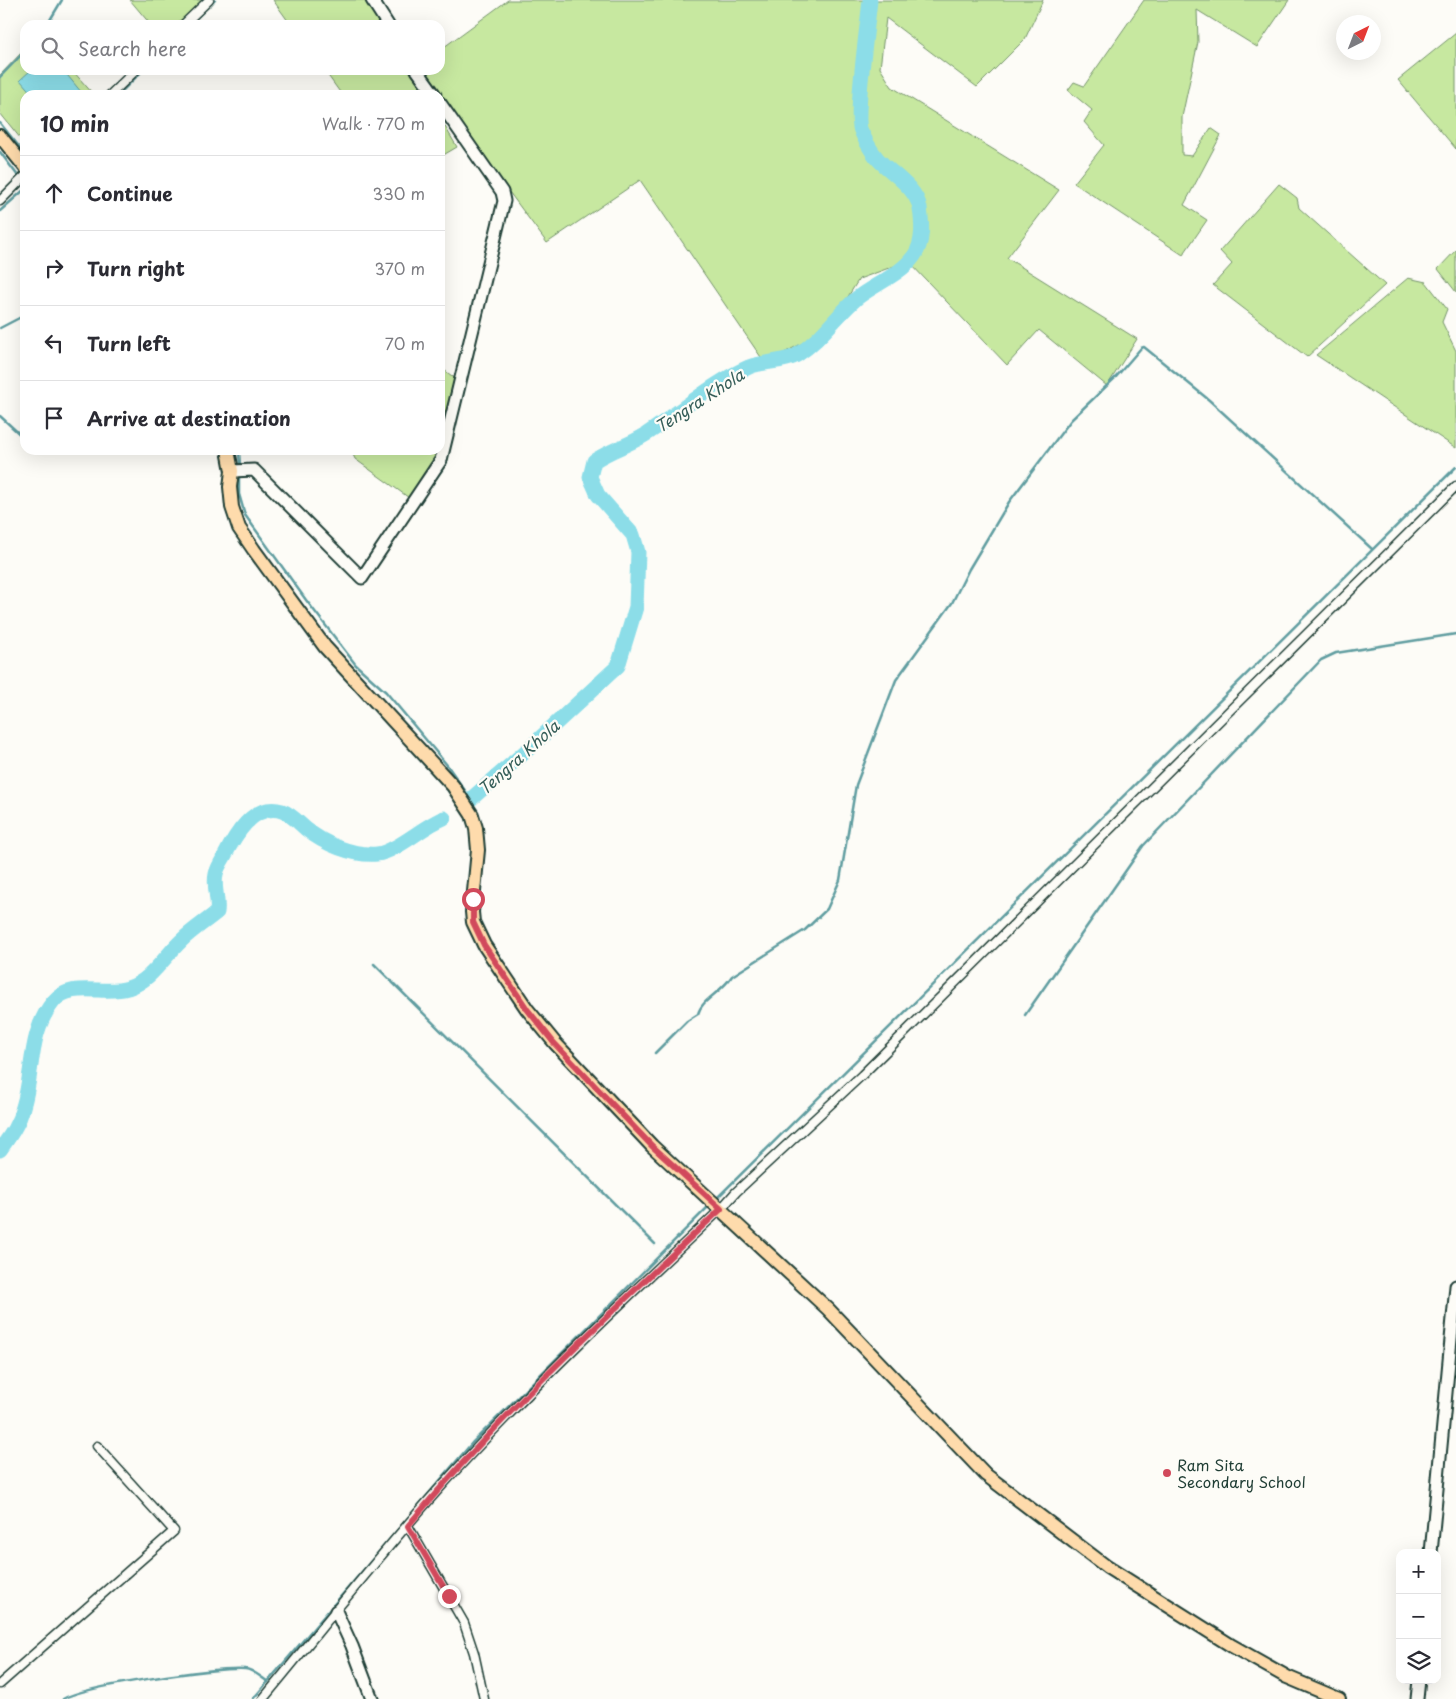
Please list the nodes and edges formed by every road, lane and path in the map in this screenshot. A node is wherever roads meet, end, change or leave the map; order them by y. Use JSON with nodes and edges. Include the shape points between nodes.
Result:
{"nodes":[{"id":1,"x":209,"y":0,"type":"edge"},
{"id":2,"x":372,"y":0,"type":"edge"},
{"id":3,"x":188,"y":20,"type":"edge"},
{"id":4,"x":385,"y":20,"type":"edge"},
{"id":5,"x":131,"y":75,"type":"edge"},
{"id":6,"x":421,"y":75,"type":"edge"},
{"id":7,"x":115,"y":90,"type":"edge"},
{"id":8,"x":432,"y":90,"type":"edge"},
{"id":9,"x":445,"y":110,"type":"edge"},
{"id":10,"x":0,"y":136,"type":"edge"},
{"id":11,"x":20,"y":161,"type":"edge"},
{"id":12,"x":20,"y":181,"type":"edge"},
{"id":13,"x":0,"y":201,"type":"edge"},
{"id":14,"x":445,"y":444,"type":"edge"},
{"id":15,"x":229,"y":455,"type":"edge"},
{"id":16,"x":442,"y":455,"type":"edge"},
{"id":17,"x":232,"y":471,"type":"junction"},
{"id":18,"x":1456,"y":486,"type":"edge"},
{"id":19,"x":721,"y":1209,"type":"junction"},
{"id":20,"x":1456,"y":1286,"type":"edge"},
{"id":21,"x":97,"y":1446,"type":"dead end"},
{"id":22,"x":408,"y":1526,"type":"junction"},
{"id":23,"x":1431,"y":1549,"type":"edge"},
{"id":24,"x":336,"y":1611,"type":"junction"},
{"id":25,"x":0,"y":1684,"type":"edge"},
{"id":26,"x":1419,"y":1684,"type":"edge"},
{"id":27,"x":263,"y":1699,"type":"edge"},
{"id":28,"x":372,"y":1699,"type":"edge"},
{"id":29,"x":484,"y":1699,"type":"edge"},
{"id":30,"x":1339,"y":1699,"type":"edge"},
{"id":31,"x":1417,"y":1699,"type":"edge"}],
"edges":[{"from":1,"to":3,"type":"street"},
{"from":2,"to":4,"type":"street"},
{"from":5,"to":7,"type":"street"},
{"from":6,"to":8,"type":"street"},
{"from":9,"to":14,"type":"street","via":[[502,192],[504,202]]},
{"from":10,"to":11,"type":"main road"},
{"from":12,"to":13,"type":"street"},
{"from":15,"to":17,"type":"main road"},
{"from":16,"to":17,"type":"street","via":[[362,578],[254,470]]},
{"from":17,"to":19,"type":"main road","via":[[232,507],[254,550],[324,647],[453,786],[472,815],[478,850],[472,912],[484,945],[554,1043],[652,1146]]},
{"from":18,"to":19,"type":"street","via":[[862,1075]]},
{"from":19,"to":22,"type":"street","via":[[546,1378],[437,1491]]},
{"from":19,"to":30,"type":"main road","via":[[828,1309],[967,1456],[1004,1489],[1107,1567],[1232,1646],[1288,1677]]},
{"from":20,"to":23,"type":"street"},
{"from":21,"to":25,"type":"street","via":[[174,1532]]},
{"from":22,"to":24,"type":"street"},
{"from":22,"to":29,"type":"street","via":[[464,1623]]},
{"from":24,"to":27,"type":"street"},
{"from":24,"to":28,"type":"street"},
{"from":26,"to":31,"type":"street"}]}
